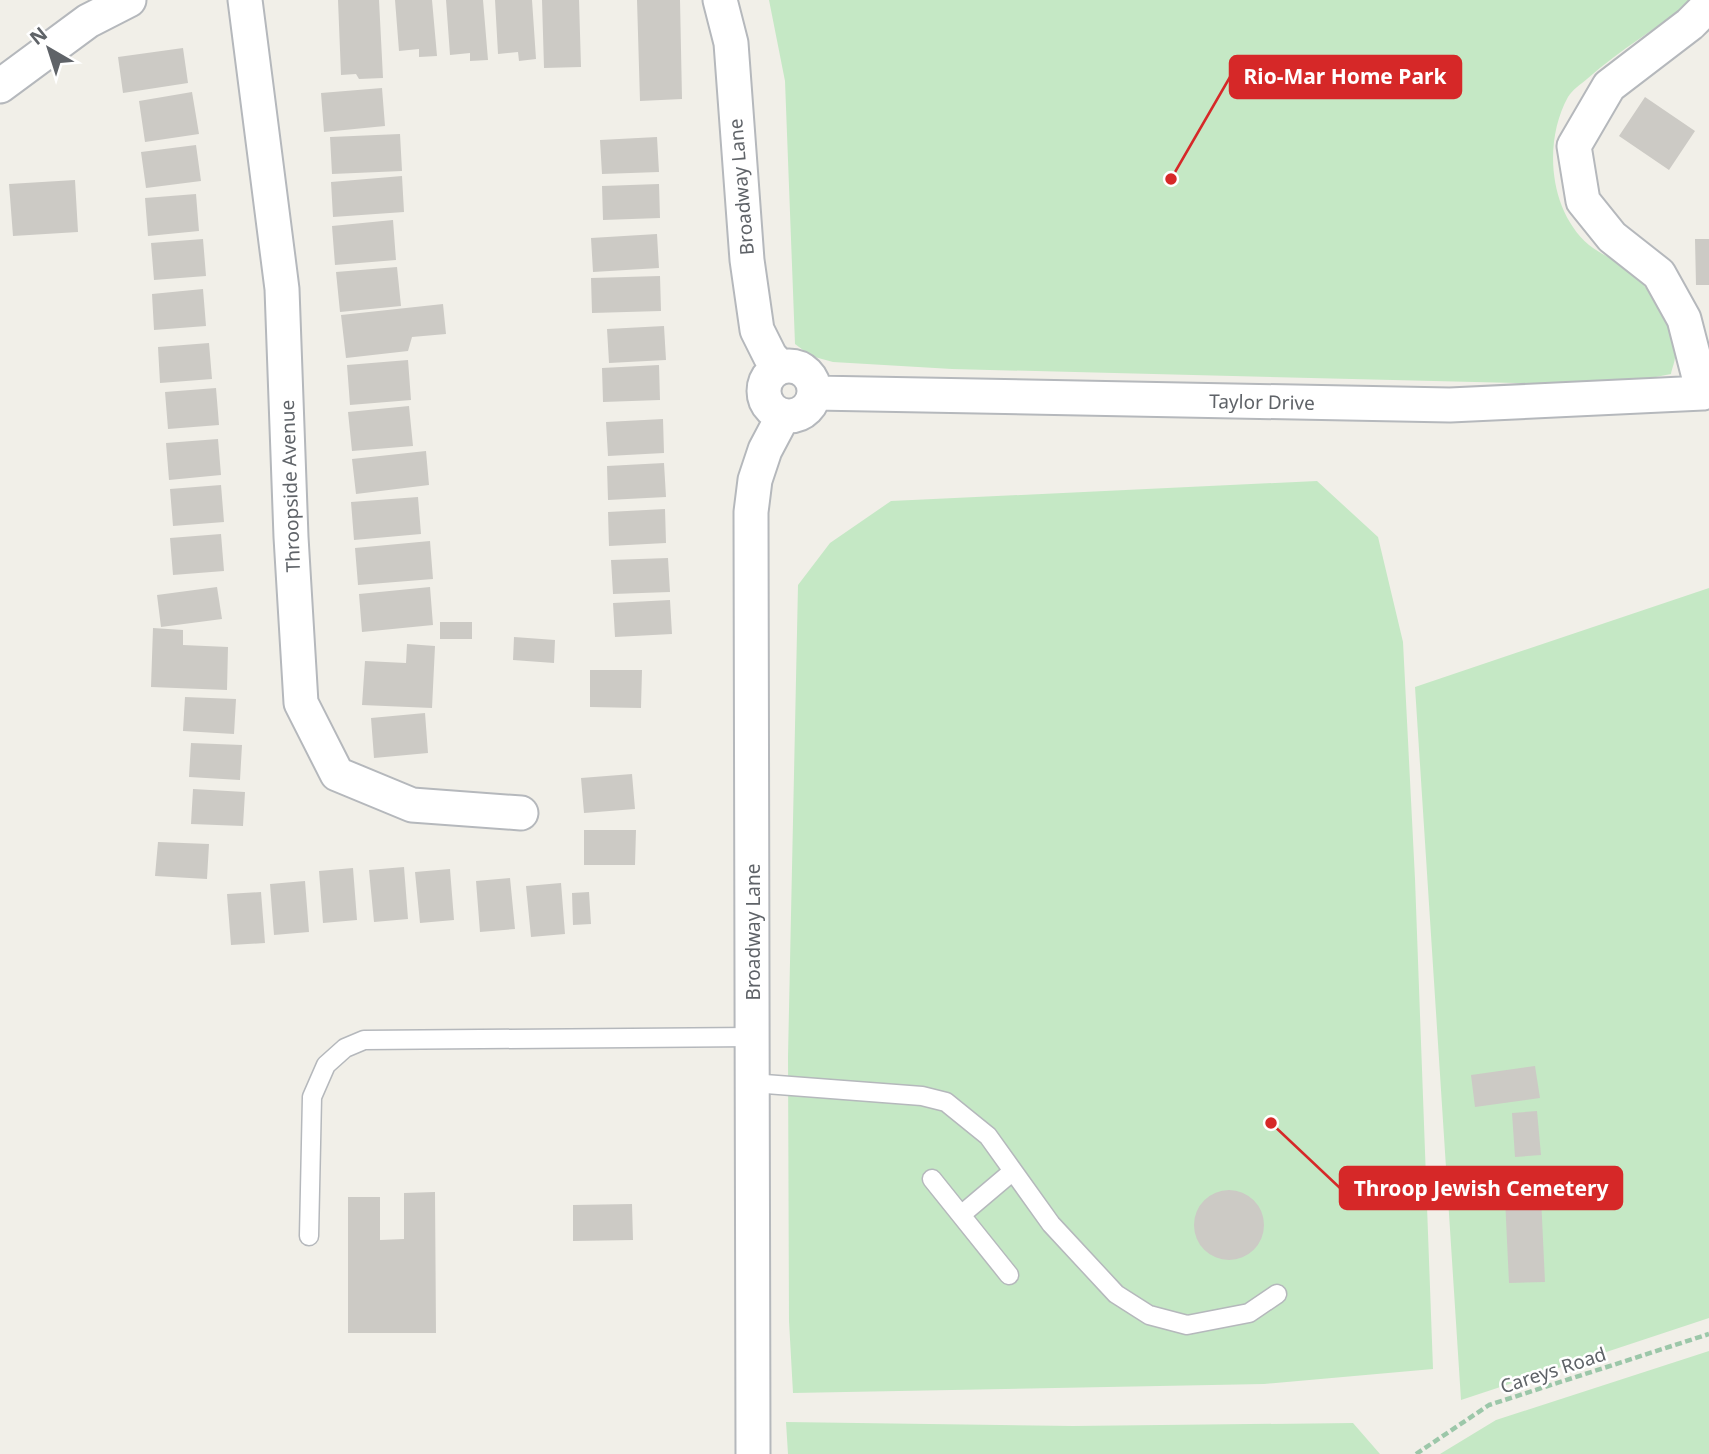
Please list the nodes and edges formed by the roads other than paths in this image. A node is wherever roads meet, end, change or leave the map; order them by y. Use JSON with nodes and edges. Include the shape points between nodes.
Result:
{"nodes":[{"id":1,"x":129,"y":0,"type":"edge"},
{"id":2,"x":245,"y":0,"type":"edge"},
{"id":3,"x":720,"y":0,"type":"edge"},
{"id":4,"x":1709,"y":5,"type":"edge"},
{"id":5,"x":0,"y":86,"type":"edge"},
{"id":6,"x":780,"y":367,"type":"junction"},
{"id":7,"x":1706,"y":392,"type":"edge"},
{"id":8,"x":815,"y":393,"type":"junction"},
{"id":9,"x":783,"y":416,"type":"junction"},
{"id":10,"x":521,"y":813,"type":"dead end"},
{"id":11,"x":753,"y":1037,"type":"junction"},
{"id":12,"x":753,"y":1083,"type":"junction"},
{"id":13,"x":1013,"y":1171,"type":"junction"},
{"id":14,"x":932,"y":1179,"type":"dead end"},
{"id":15,"x":961,"y":1215,"type":"junction"},
{"id":16,"x":309,"y":1236,"type":"dead end"},
{"id":17,"x":1009,"y":1275,"type":"dead end"},
{"id":18,"x":1277,"y":1294,"type":"dead end"},
{"id":19,"x":753,"y":1454,"type":"edge"}],
"edges":[{"from":1,"to":5,"type":"street","via":[[88,21]]},
{"from":2,"to":10,"type":"street","name":"Throopside Avenue","via":[[282,289],[301,703],[337,774],[412,805]]},
{"from":3,"to":6,"type":"street","name":"Broadway Lane","via":[[731,43],[747,260],[757,330]]},
{"from":4,"to":7,"type":"street","via":[[1609,86],[1574,146],[1583,201],[1612,237],[1659,274],[1684,319]]},
{"from":6,"to":8,"type":"street","via":[[805,370]]},
{"from":6,"to":9,"type":"street","via":[[768,377],[764,393],[769,408]]},
{"from":7,"to":8,"type":"street","name":"Taylor Drive","via":[[1450,405]]},
{"from":8,"to":9,"type":"street","via":[[804,412]]},
{"from":9,"to":11,"type":"street","name":"Broadway Lane","via":[[755,480],[751,512]]},
{"from":11,"to":12,"type":"street","name":"Broadway Lane"},
{"from":11,"to":16,"type":"lane","via":[[364,1040],[345,1048],[326,1065],[312,1097]]},
{"from":12,"to":13,"type":"lane","via":[[922,1096],[946,1102],[988,1136]]},
{"from":12,"to":19,"type":"street","name":"Broadway Lane"},
{"from":13,"to":15,"type":"lane"},
{"from":13,"to":18,"type":"lane","via":[[1051,1224],[1115,1294],[1149,1315],[1187,1325],[1249,1313]]},
{"from":14,"to":15,"type":"lane"},
{"from":15,"to":17,"type":"lane"}]}
